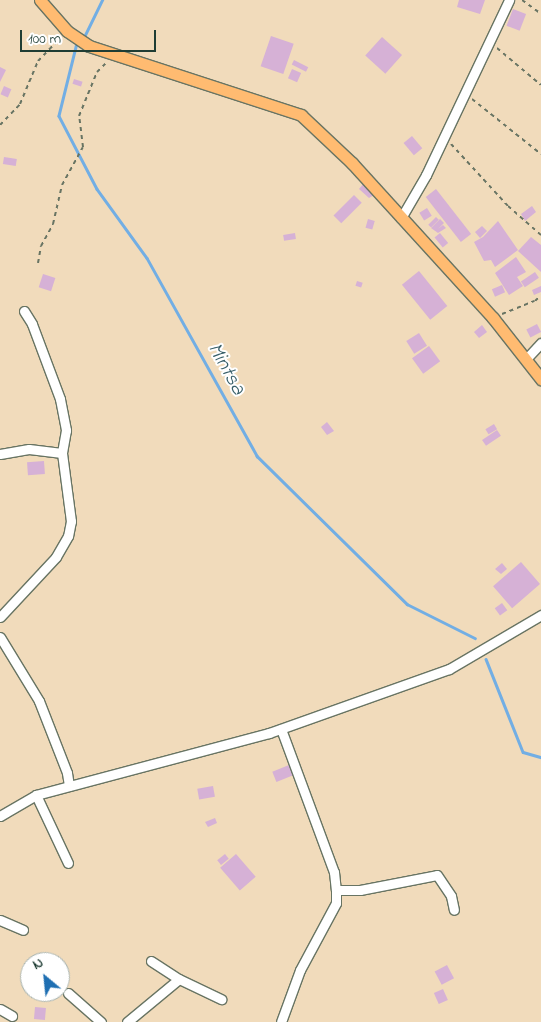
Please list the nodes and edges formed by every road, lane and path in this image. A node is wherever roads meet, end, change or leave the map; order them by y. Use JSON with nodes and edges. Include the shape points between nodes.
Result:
{"nodes":[{"id":1,"x":40,"y":0,"type":"edge"},
{"id":2,"x":509,"y":0,"type":"edge"},
{"id":3,"x":522,"y":0,"type":"edge"},
{"id":4,"x":541,"y":14,"type":"edge"},
{"id":5,"x":66,"y":31,"type":"junction"},
{"id":6,"x":489,"y":42,"type":"junction"},
{"id":7,"x":112,"y":56,"type":"junction"},
{"id":8,"x":541,"y":85,"type":"edge"},
{"id":9,"x":465,"y":92,"type":"junction"},
{"id":10,"x":0,"y":125,"type":"edge"},
{"id":11,"x":444,"y":137,"type":"junction"},
{"id":12,"x":541,"y":154,"type":"edge"},
{"id":13,"x":401,"y":218,"type":"junction"},
{"id":14,"x":541,"y":235,"type":"edge"},
{"id":15,"x":38,"y":263,"type":"dead end"},
{"id":16,"x":541,"y":295,"type":"edge"},
{"id":17,"x":24,"y":311,"type":"dead end"},
{"id":18,"x":493,"y":318,"type":"junction"},
{"id":19,"x":541,"y":343,"type":"edge"},
{"id":20,"x":526,"y":359,"type":"junction"},
{"id":21,"x":541,"y":379,"type":"edge"},
{"id":22,"x":62,"y":453,"type":"junction"},
{"id":23,"x":0,"y":454,"type":"edge"},
{"id":24,"x":541,"y":615,"type":"edge"},
{"id":25,"x":0,"y":617,"type":"edge"},
{"id":26,"x":0,"y":637,"type":"edge"},
{"id":27,"x":281,"y":729,"type":"junction"},
{"id":28,"x":68,"y":786,"type":"junction"},
{"id":29,"x":36,"y":795,"type":"junction"},
{"id":30,"x":0,"y":816,"type":"edge"},
{"id":31,"x":68,"y":863,"type":"dead end"},
{"id":32,"x":336,"y":890,"type":"junction"},
{"id":33,"x":454,"y":910,"type":"dead end"},
{"id":34,"x":0,"y":920,"type":"edge"},
{"id":35,"x":23,"y":930,"type":"dead end"},
{"id":36,"x":152,"y":961,"type":"dead end"},
{"id":37,"x":179,"y":979,"type":"junction"},
{"id":38,"x":70,"y":995,"type":"edge"},
{"id":39,"x":221,"y":999,"type":"dead end"},
{"id":40,"x":0,"y":1009,"type":"edge"},
{"id":41,"x":12,"y":1016,"type":"dead end"},
{"id":42,"x":101,"y":1022,"type":"edge"},
{"id":43,"x":127,"y":1022,"type":"edge"},
{"id":44,"x":281,"y":1022,"type":"edge"}],
"edges":[{"from":1,"to":5,"type":"main road"},
{"from":2,"to":6,"type":"street"},
{"from":3,"to":4,"type":"path"},
{"from":5,"to":7,"type":"main road"},
{"from":5,"to":10,"type":"path","via":[[38,61],[20,104]]},
{"from":6,"to":8,"type":"path"},
{"from":6,"to":9,"type":"street"},
{"from":7,"to":13,"type":"main road","via":[[183,75],[301,116],[352,163]]},
{"from":7,"to":15,"type":"path","via":[[97,72],[79,116],[83,147],[62,185],[53,224],[41,246]]},
{"from":9,"to":11,"type":"street"},
{"from":9,"to":12,"type":"path"},
{"from":11,"to":13,"type":"street"},
{"from":11,"to":14,"type":"path","via":[[508,206]]},
{"from":13,"to":18,"type":"main road"},
{"from":16,"to":18,"type":"path","via":[[535,301]]},
{"from":17,"to":22,"type":"street","via":[[60,399],[66,430]]},
{"from":18,"to":20,"type":"main road"},
{"from":19,"to":20,"type":"street"},
{"from":20,"to":21,"type":"main road"},
{"from":22,"to":23,"type":"street","via":[[29,449]]},
{"from":22,"to":25,"type":"street","via":[[69,494],[68,536],[56,557]]},
{"from":24,"to":27,"type":"street","via":[[449,669]]},
{"from":26,"to":28,"type":"street","via":[[29,681],[46,717],[67,773]]},
{"from":27,"to":28,"type":"street","via":[[205,752]]},
{"from":27,"to":32,"type":"street","via":[[334,872]]},
{"from":28,"to":29,"type":"street"},
{"from":29,"to":30,"type":"street"},
{"from":29,"to":31,"type":"street"},
{"from":32,"to":33,"type":"street","via":[[360,890],[437,875],[451,896]]},
{"from":32,"to":44,"type":"street","via":[[336,902],[300,970]]},
{"from":34,"to":35,"type":"street"},
{"from":36,"to":37,"type":"street"},
{"from":37,"to":39,"type":"street"},
{"from":37,"to":43,"type":"street"},
{"from":38,"to":42,"type":"street"},
{"from":40,"to":41,"type":"street"}]}
